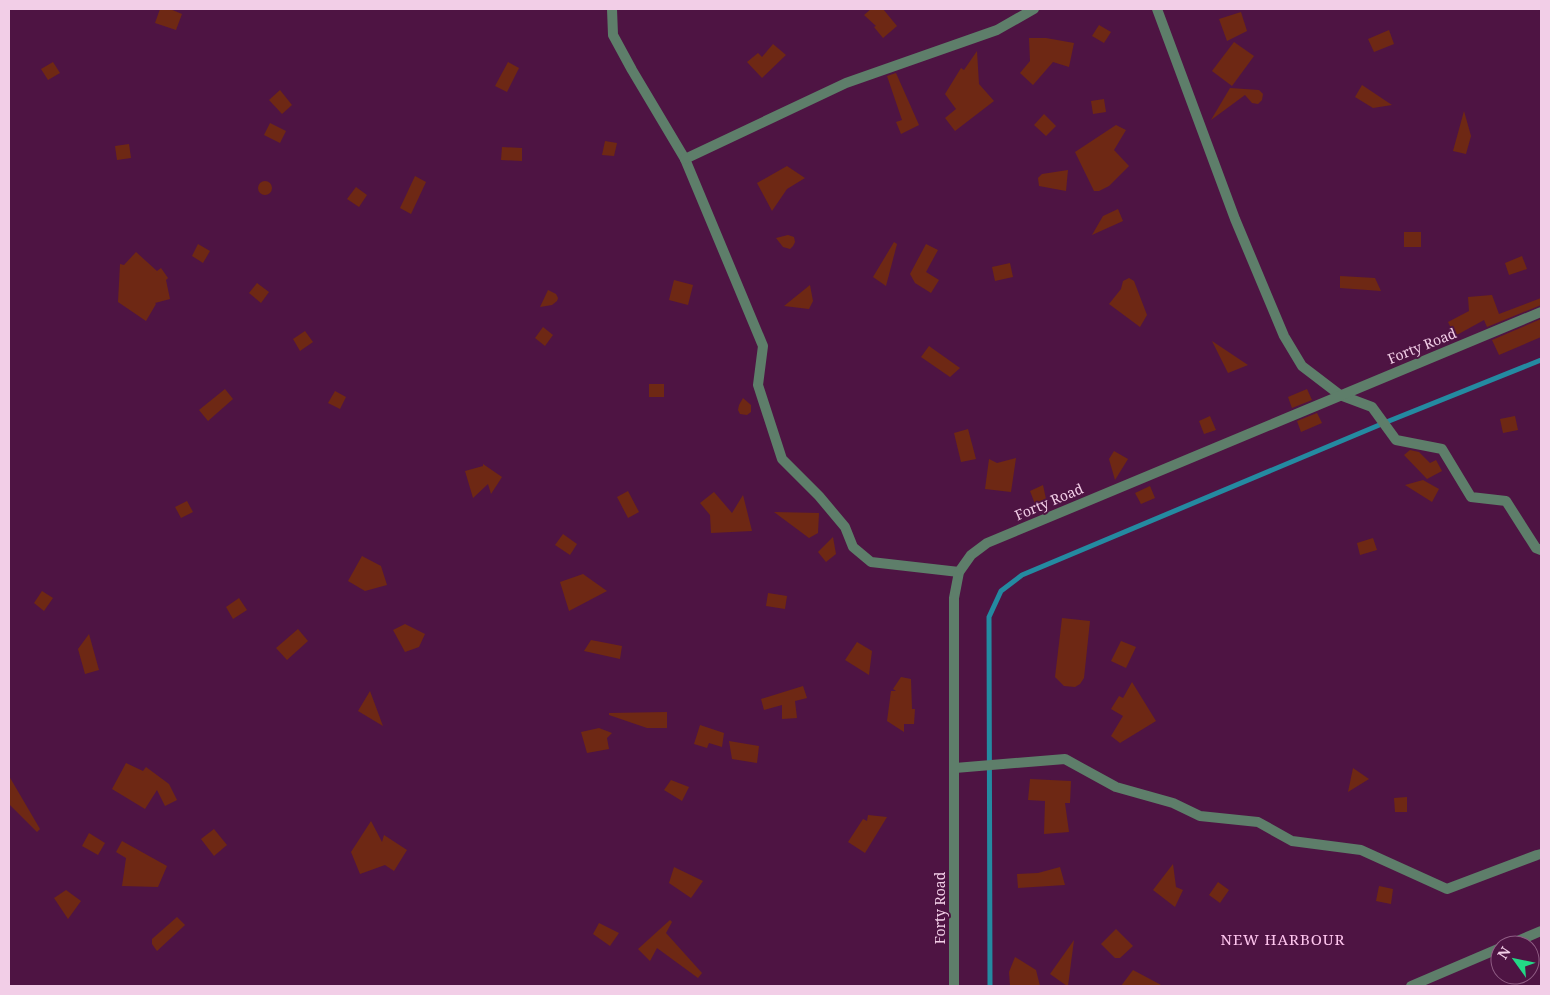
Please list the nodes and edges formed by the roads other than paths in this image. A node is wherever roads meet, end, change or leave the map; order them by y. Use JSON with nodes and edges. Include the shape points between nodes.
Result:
{"nodes":[{"id":1,"x":612,"y":9,"type":"edge"},
{"id":2,"x":1034,"y":9,"type":"edge"},
{"id":3,"x":1158,"y":9,"type":"edge"},
{"id":4,"x":685,"y":159,"type":"junction"},
{"id":5,"x":1541,"y":312,"type":"edge"},
{"id":6,"x":1340,"y":395,"type":"junction"},
{"id":7,"x":1541,"y":550,"type":"edge"},
{"id":8,"x":958,"y":572,"type":"junction"},
{"id":9,"x":955,"y":768,"type":"junction"},
{"id":10,"x":1541,"y":854,"type":"edge"},
{"id":11,"x":1490,"y":952,"type":"edge"},
{"id":12,"x":954,"y":986,"type":"edge"},
{"id":13,"x":1411,"y":986,"type":"edge"}],
"edges":[{"from":1,"to":4,"type":"street","via":[[612,34]]},
{"from":2,"to":4,"type":"street","via":[[996,30],[846,83]]},
{"from":3,"to":6,"type":"street","via":[[1235,219],[1284,336],[1302,366]]},
{"from":4,"to":8,"type":"street","via":[[762,346],[758,385],[782,459],[845,527],[853,547],[871,562]]},
{"from":5,"to":6,"type":"street","name":"Forty Road"},
{"from":6,"to":7,"type":"street","via":[[1372,407],[1396,440],[1442,449],[1471,496],[1506,501],[1536,548]]},
{"from":6,"to":8,"type":"street","name":"Forty Road","via":[[987,543],[971,555]]},
{"from":8,"to":9,"type":"street","name":"Forty Road","via":[[954,598]]},
{"from":9,"to":10,"type":"street","via":[[1064,759],[1116,787],[1173,803],[1200,816],[1258,822],[1292,841],[1361,850],[1447,889]]},
{"from":9,"to":12,"type":"street","name":"Forty Road"},
{"from":11,"to":13,"type":"street"}]}
